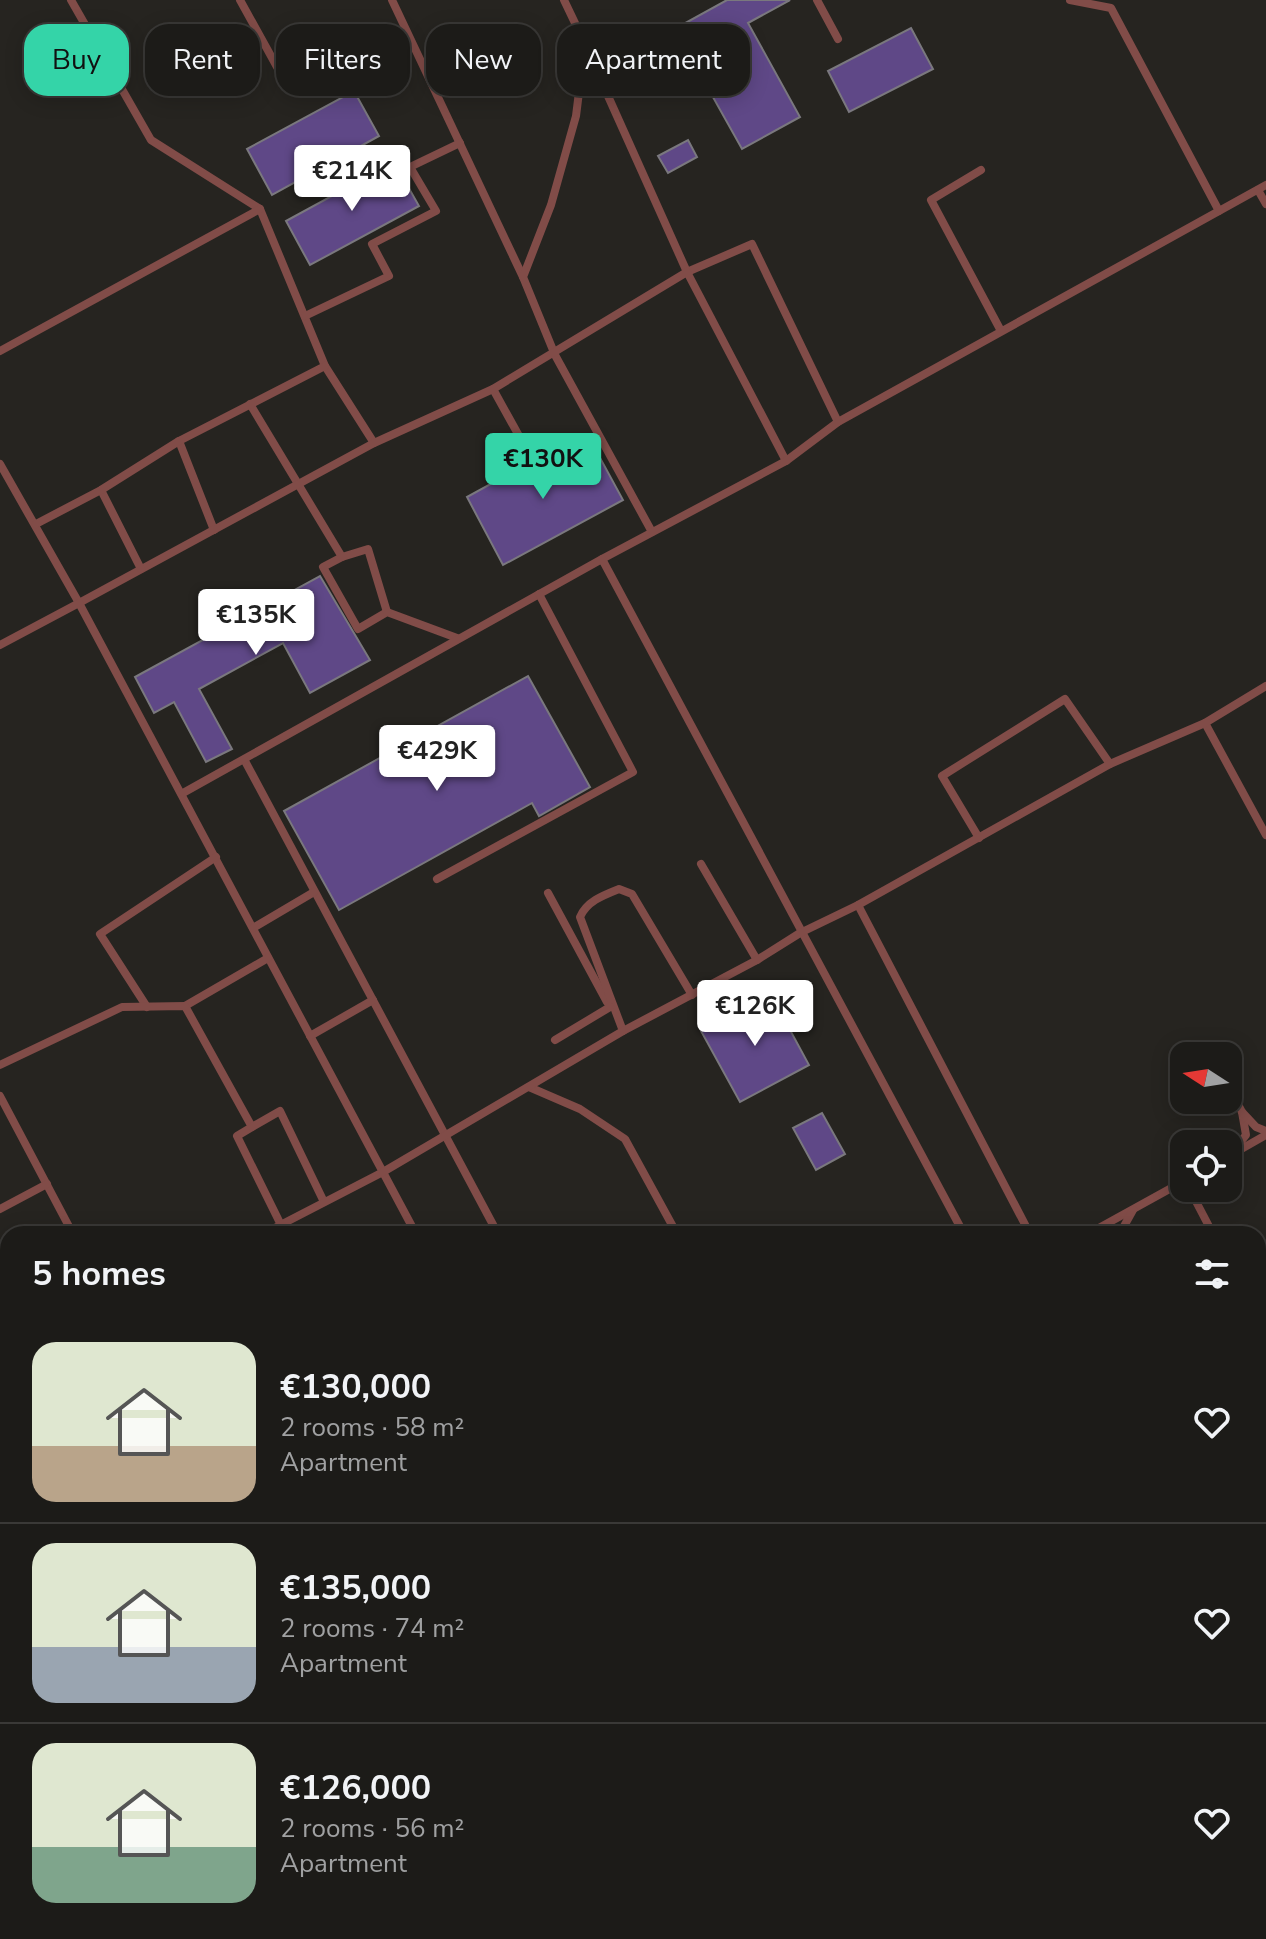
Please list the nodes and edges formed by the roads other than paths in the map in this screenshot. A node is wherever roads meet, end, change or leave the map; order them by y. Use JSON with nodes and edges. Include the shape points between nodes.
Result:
{"nodes":[{"id":1,"x":71,"y":0,"type":"edge"},
{"id":2,"x":240,"y":0,"type":"edge"},
{"id":3,"x":392,"y":0,"type":"edge"},
{"id":4,"x":564,"y":0,"type":"edge"},
{"id":5,"x":817,"y":0,"type":"edge"},
{"id":6,"x":1070,"y":0,"type":"edge"},
{"id":7,"x":575,"y":24,"type":"edge"},
{"id":8,"x":838,"y":39,"type":"dead end"},
{"id":9,"x":276,"y":65,"type":"edge"},
{"id":10,"x":578,"y":96,"type":"edge"},
{"id":11,"x":608,"y":96,"type":"edge"},
{"id":12,"x":460,"y":143,"type":"junction"},
{"id":13,"x":981,"y":170,"type":"dead end"},
{"id":14,"x":1262,"y":187,"type":"edge"},
{"id":15,"x":1266,"y":204,"type":"edge"},
{"id":16,"x":260,"y":209,"type":"junction"},
{"id":17,"x":1219,"y":211,"type":"junction"},
{"id":18,"x":687,"y":272,"type":"junction"},
{"id":19,"x":523,"y":277,"type":"junction"},
{"id":20,"x":305,"y":316,"type":"junction"},
{"id":21,"x":1001,"y":331,"type":"junction"},
{"id":22,"x":0,"y":351,"type":"edge"},
{"id":23,"x":555,"y":355,"type":"junction"},
{"id":24,"x":325,"y":366,"type":"junction"},
{"id":25,"x":493,"y":389,"type":"junction"},
{"id":26,"x":250,"y":404,"type":"junction"},
{"id":27,"x":838,"y":422,"type":"junction"},
{"id":28,"x":179,"y":441,"type":"junction"},
{"id":29,"x":374,"y":443,"type":"junction"},
{"id":30,"x":529,"y":454,"type":"dead end"},
{"id":31,"x":786,"y":461,"type":"junction"},
{"id":32,"x":0,"y":464,"type":"edge"},
{"id":33,"x":298,"y":484,"type":"junction"},
{"id":34,"x":101,"y":490,"type":"junction"},
{"id":35,"x":36,"y":524,"type":"junction"},
{"id":36,"x":214,"y":530,"type":"junction"},
{"id":37,"x":652,"y":532,"type":"junction"},
{"id":38,"x":342,"y":557,"type":"junction"},
{"id":39,"x":602,"y":559,"type":"junction"},
{"id":40,"x":141,"y":569,"type":"junction"},
{"id":41,"x":539,"y":594,"type":"junction"},
{"id":42,"x":79,"y":603,"type":"junction"},
{"id":43,"x":387,"y":612,"type":"junction"},
{"id":44,"x":457,"y":638,"type":"junction"},
{"id":45,"x":0,"y":645,"type":"edge"},
{"id":46,"x":1266,"y":686,"type":"edge"},
{"id":47,"x":1205,"y":723,"type":"junction"},
{"id":48,"x":245,"y":761,"type":"junction"},
{"id":49,"x":1110,"y":764,"type":"junction"},
{"id":50,"x":183,"y":793,"type":"junction"},
{"id":51,"x":1266,"y":835,"type":"edge"},
{"id":52,"x":979,"y":838,"type":"junction"},
{"id":53,"x":216,"y":857,"type":"junction"},
{"id":54,"x":701,"y":864,"type":"dead end"},
{"id":55,"x":437,"y":879,"type":"dead end"},
{"id":56,"x":314,"y":892,"type":"junction"},
{"id":57,"x":548,"y":893,"type":"dead end"},
{"id":58,"x":858,"y":905,"type":"junction"},
{"id":59,"x":253,"y":928,"type":"junction"},
{"id":60,"x":800,"y":933,"type":"junction"},
{"id":61,"x":268,"y":958,"type":"junction"},
{"id":62,"x":757,"y":960,"type":"junction"},
{"id":63,"x":692,"y":995,"type":"junction"},
{"id":64,"x":373,"y":1000,"type":"junction"},
{"id":65,"x":185,"y":1006,"type":"junction"},
{"id":66,"x":147,"y":1007,"type":"junction"},
{"id":67,"x":610,"y":1007,"type":"junction"},
{"id":68,"x":623,"y":1031,"type":"junction"},
{"id":69,"x":310,"y":1036,"type":"junction"},
{"id":70,"x":555,"y":1040,"type":"dead end"},
{"id":71,"x":0,"y":1065,"type":"edge"},
{"id":72,"x":529,"y":1087,"type":"junction"},
{"id":73,"x":0,"y":1096,"type":"edge"},
{"id":74,"x":1242,"y":1112,"type":"joint"},
{"id":75,"x":252,"y":1127,"type":"junction"},
{"id":76,"x":1266,"y":1133,"type":"edge"},
{"id":77,"x":443,"y":1136,"type":"junction"},
{"id":78,"x":1242,"y":1140,"type":"edge"},
{"id":79,"x":1242,"y":1148,"type":"edge"},
{"id":80,"x":383,"y":1172,"type":"junction"},
{"id":81,"x":47,"y":1184,"type":"junction"},
{"id":82,"x":1170,"y":1189,"type":"edge"},
{"id":83,"x":324,"y":1202,"type":"junction"},
{"id":84,"x":1196,"y":1202,"type":"edge"},
{"id":85,"x":1134,"y":1208,"type":"junction"},
{"id":86,"x":0,"y":1209,"type":"edge"},
{"id":87,"x":281,"y":1225,"type":"joint"},
{"id":88,"x":69,"y":1226,"type":"edge"},
{"id":89,"x":412,"y":1226,"type":"edge"},
{"id":90,"x":494,"y":1226,"type":"edge"},
{"id":91,"x":673,"y":1226,"type":"edge"},
{"id":92,"x":960,"y":1226,"type":"edge"},
{"id":93,"x":1026,"y":1226,"type":"edge"},
{"id":94,"x":1102,"y":1226,"type":"edge"},
{"id":95,"x":1124,"y":1226,"type":"edge"},
{"id":96,"x":1209,"y":1226,"type":"edge"}],
"edges":[{"from":1,"to":16,"type":"lane","via":[[151,140]]},
{"from":2,"to":9,"type":"lane"},
{"from":3,"to":12,"type":"lane"},
{"from":4,"to":7,"type":"lane"},
{"from":5,"to":8,"type":"lane"},
{"from":6,"to":17,"type":"lane","via":[[1111,8]]},
{"from":10,"to":19,"type":"lane","via":[[551,205]]},
{"from":11,"to":18,"type":"lane"},
{"from":12,"to":19,"type":"lane"},
{"from":12,"to":20,"type":"lane","via":[[410,167],[436,211],[372,244],[389,276]]},
{"from":13,"to":21,"type":"lane","via":[[931,200]]},
{"from":14,"to":15,"type":"lane"},
{"from":14,"to":17,"type":"lane"},
{"from":16,"to":20,"type":"lane"},
{"from":16,"to":22,"type":"lane"},
{"from":17,"to":21,"type":"lane"},
{"from":18,"to":23,"type":"lane"},
{"from":18,"to":27,"type":"lane","via":[[752,244]]},
{"from":18,"to":31,"type":"lane"},
{"from":19,"to":23,"type":"lane"},
{"from":20,"to":24,"type":"lane"},
{"from":21,"to":27,"type":"lane"},
{"from":23,"to":25,"type":"lane"},
{"from":23,"to":37,"type":"lane"},
{"from":24,"to":26,"type":"lane"},
{"from":24,"to":29,"type":"lane"},
{"from":25,"to":29,"type":"lane"},
{"from":25,"to":30,"type":"lane"},
{"from":26,"to":28,"type":"lane"},
{"from":26,"to":33,"type":"lane"},
{"from":27,"to":31,"type":"lane"},
{"from":28,"to":34,"type":"lane"},
{"from":28,"to":36,"type":"lane"},
{"from":29,"to":33,"type":"lane"},
{"from":31,"to":37,"type":"lane"},
{"from":32,"to":35,"type":"lane"},
{"from":33,"to":36,"type":"lane"},
{"from":33,"to":38,"type":"lane"},
{"from":34,"to":35,"type":"lane"},
{"from":34,"to":40,"type":"lane"},
{"from":35,"to":42,"type":"lane"},
{"from":36,"to":40,"type":"lane"},
{"from":37,"to":39,"type":"lane"},
{"from":38,"to":43,"type":"lane","via":[[368,549]]},
{"from":38,"to":43,"type":"lane","via":[[323,567],[358,629]]},
{"from":39,"to":41,"type":"lane"},
{"from":39,"to":60,"type":"lane"},
{"from":40,"to":42,"type":"lane"},
{"from":41,"to":44,"type":"lane"},
{"from":41,"to":55,"type":"lane","via":[[633,772]]},
{"from":42,"to":45,"type":"lane"},
{"from":42,"to":50,"type":"lane"},
{"from":43,"to":44,"type":"lane"},
{"from":44,"to":48,"type":"lane"},
{"from":46,"to":47,"type":"lane"},
{"from":47,"to":49,"type":"lane"},
{"from":47,"to":51,"type":"lane"},
{"from":48,"to":50,"type":"lane"},
{"from":48,"to":56,"type":"lane"},
{"from":49,"to":52,"type":"lane"},
{"from":49,"to":52,"type":"lane","via":[[1065,699],[942,776]]},
{"from":50,"to":53,"type":"lane"},
{"from":52,"to":58,"type":"lane"},
{"from":53,"to":59,"type":"lane"},
{"from":53,"to":66,"type":"lane","via":[[100,934]]},
{"from":54,"to":62,"type":"lane"},
{"from":56,"to":59,"type":"lane"},
{"from":56,"to":64,"type":"lane"},
{"from":57,"to":67,"type":"lane"},
{"from":58,"to":60,"type":"lane"},
{"from":58,"to":93,"type":"lane"},
{"from":59,"to":61,"type":"lane"},
{"from":60,"to":62,"type":"lane"},
{"from":60,"to":92,"type":"lane"},
{"from":61,"to":65,"type":"lane"},
{"from":61,"to":69,"type":"lane"},
{"from":62,"to":63,"type":"lane"},
{"from":63,"to":68,"type":"lane"},
{"from":63,"to":68,"type":"lane","via":[[632,894],[619,889],[603,896],[584,907],[580,917]]},
{"from":64,"to":69,"type":"lane"},
{"from":64,"to":77,"type":"lane"},
{"from":65,"to":66,"type":"lane"},
{"from":65,"to":75,"type":"lane"},
{"from":66,"to":71,"type":"lane","via":[[122,1007]]},
{"from":67,"to":68,"type":"lane"},
{"from":67,"to":70,"type":"lane"},
{"from":68,"to":72,"type":"lane"},
{"from":69,"to":80,"type":"lane"},
{"from":72,"to":77,"type":"lane"},
{"from":72,"to":91,"type":"lane","via":[[580,1109],[625,1139]]},
{"from":73,"to":81,"type":"lane"},
{"from":74,"to":76,"type":"lane"},
{"from":74,"to":78,"type":"lane"},
{"from":75,"to":83,"type":"lane","via":[[280,1111]]},
{"from":75,"to":87,"type":"lane","via":[[237,1136]]},
{"from":76,"to":79,"type":"lane"},
{"from":77,"to":80,"type":"lane"},
{"from":77,"to":90,"type":"lane"},
{"from":80,"to":83,"type":"lane"},
{"from":80,"to":89,"type":"lane"},
{"from":81,"to":86,"type":"lane"},
{"from":81,"to":88,"type":"lane"},
{"from":82,"to":85,"type":"lane"},
{"from":83,"to":87,"type":"lane"},
{"from":84,"to":96,"type":"lane"},
{"from":85,"to":94,"type":"lane"},
{"from":85,"to":95,"type":"lane"}]}
